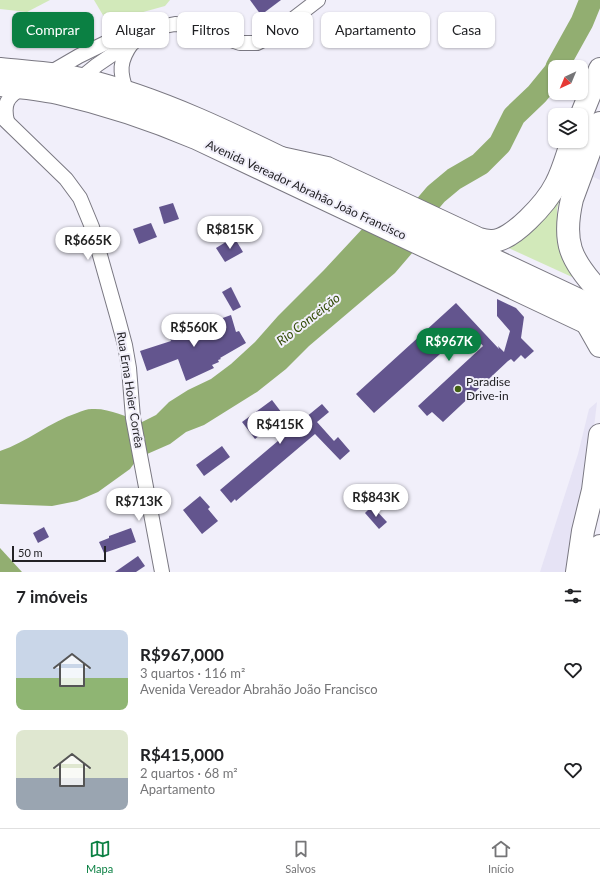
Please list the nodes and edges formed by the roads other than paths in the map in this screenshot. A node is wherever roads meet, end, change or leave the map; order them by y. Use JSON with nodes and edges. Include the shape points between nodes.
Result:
{"nodes":[{"id":1,"x":318,"y":0,"type":"edge"},
{"id":2,"x":169,"y":25,"type":"edge"},
{"id":3,"x":102,"y":45,"type":"edge"},
{"id":4,"x":122,"y":48,"type":"edge"},
{"id":5,"x":129,"y":48,"type":"edge"},
{"id":6,"x":0,"y":69,"type":"edge"},
{"id":7,"x":600,"y":69,"type":"edge"},
{"id":8,"x":48,"y":74,"type":"junction"},
{"id":9,"x":80,"y":79,"type":"junction"},
{"id":10,"x":0,"y":85,"type":"edge"},
{"id":11,"x":22,"y":88,"type":"junction"},
{"id":12,"x":57,"y":93,"type":"junction"},
{"id":13,"x":127,"y":93,"type":"junction"},
{"id":14,"x":584,"y":108,"type":"edge"},
{"id":15,"x":4,"y":118,"type":"edge"},
{"id":16,"x":600,"y":123,"type":"edge"},
{"id":17,"x":569,"y":148,"type":"edge"},
{"id":18,"x":356,"y":196,"type":"junction"},
{"id":19,"x":446,"y":239,"type":"junction"},
{"id":20,"x":600,"y":292,"type":"edge"},
{"id":21,"x":596,"y":321,"type":"edge"},
{"id":22,"x":600,"y":346,"type":"edge"},
{"id":23,"x":600,"y":435,"type":"edge"},
{"id":24,"x":600,"y":546,"type":"edge"},
{"id":25,"x":162,"y":572,"type":"edge"},
{"id":26,"x":577,"y":572,"type":"edge"},
{"id":27,"x":596,"y":572,"type":"edge"}],
"edges":[{"from":1,"to":2,"type":"street","via":[[271,36],[257,43],[235,41],[182,24]]},
{"from":3,"to":8,"type":"street"},
{"from":4,"to":9,"type":"street"},
{"from":5,"to":13,"type":"street","via":[[121,66],[121,77]]},
{"from":6,"to":8,"type":"main road","name":"Avenida Vereador Abrahão João Francisco"},
{"from":7,"to":14,"type":"main road"},
{"from":8,"to":9,"type":"main road","name":"Avenida Vereador Abrahão João Francisco"},
{"from":9,"to":12,"type":"street"},
{"from":9,"to":13,"type":"main road","name":"Avenida Vereador Abrahão João Francisco"},
{"from":10,"to":11,"type":"main road","name":"Avenida Vereador Abrahão João Francisco"},
{"from":11,"to":12,"type":"main road","name":"Avenida Vereador Abrahão João Francisco"},
{"from":11,"to":15,"type":"street","name":"Rua Erna Hoier Corrêa","via":[[9,98],[5,105]]},
{"from":12,"to":18,"type":"main road","name":"Avenida Vereador Abrahão João Francisco","via":[[111,107],[167,126]]},
{"from":13,"to":18,"type":"main road","name":"Avenida Vereador Abrahão João Francisco","via":[[179,111],[282,158],[327,168]]},
{"from":15,"to":25,"type":"street","name":"Rua Erna Hoier Corrêa","via":[[76,191],[92,227],[118,318],[129,368],[133,418]]},
{"from":16,"to":20,"type":"main road","via":[[572,199],[568,233],[572,255],[578,267]]},
{"from":17,"to":19,"type":"main road","via":[[556,184],[548,197],[507,237],[491,242],[478,239]]},
{"from":18,"to":19,"type":"main road"},
{"from":18,"to":19,"type":"main road","name":"Avenida Vereador Abrahão João Francisco"},
{"from":19,"to":21,"type":"main road","name":"Avenida Vereador Abrahão João Francisco"},
{"from":21,"to":22,"type":"main road"},
{"from":23,"to":26,"type":"main road","via":[[593,490]]},
{"from":24,"to":27,"type":"main road"}]}
